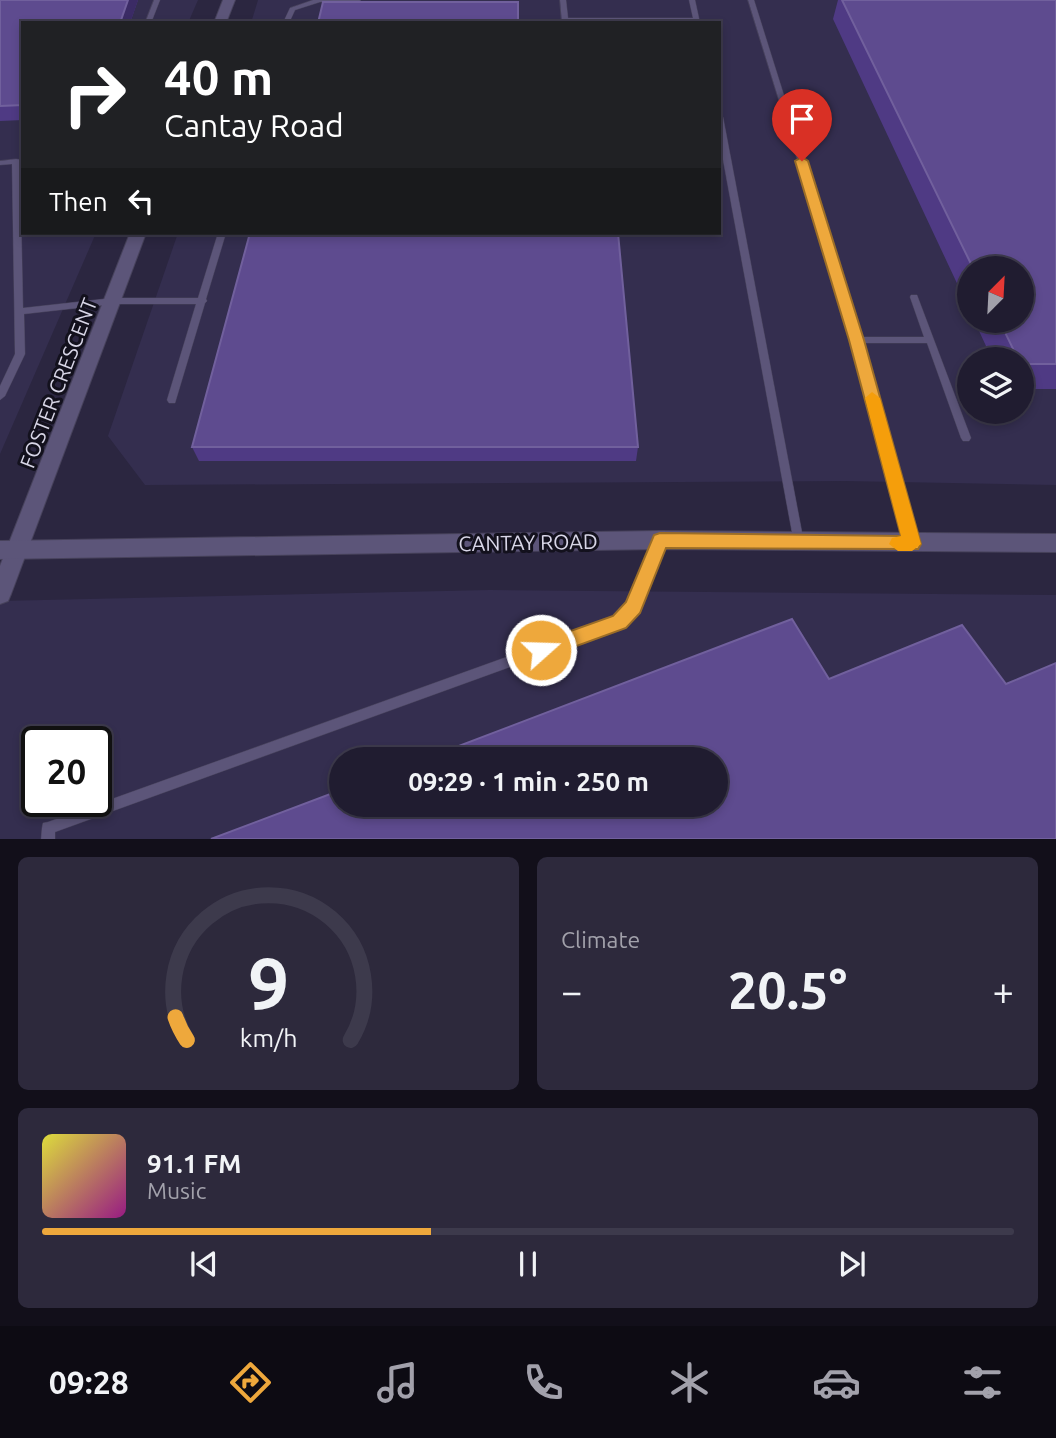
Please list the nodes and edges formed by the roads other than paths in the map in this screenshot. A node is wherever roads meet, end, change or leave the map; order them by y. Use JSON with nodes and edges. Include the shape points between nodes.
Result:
{"nodes":[{"id":1,"x":157,"y":0,"type":"edge"},
{"id":2,"x":229,"y":0,"type":"edge"},
{"id":3,"x":358,"y":0,"type":"edge"},
{"id":4,"x":563,"y":0,"type":"edge"},
{"id":5,"x":692,"y":0,"type":"edge"},
{"id":6,"x":751,"y":0,"type":"edge"},
{"id":7,"x":149,"y":21,"type":"edge"},
{"id":8,"x":221,"y":21,"type":"edge"},
{"id":9,"x":287,"y":21,"type":"edge"},
{"id":10,"x":565,"y":21,"type":"edge"},
{"id":11,"x":697,"y":21,"type":"edge"},
{"id":12,"x":721,"y":128,"type":"edge"},
{"id":13,"x":19,"y":161,"type":"edge"},
{"id":14,"x":0,"y":163,"type":"edge"},
{"id":15,"x":137,"y":235,"type":"edge"},
{"id":16,"x":221,"y":235,"type":"edge"},
{"id":17,"x":914,"y":297,"type":"dead end"},
{"id":18,"x":203,"y":300,"type":"junction"},
{"id":19,"x":113,"y":302,"type":"junction"},
{"id":20,"x":21,"y":311,"type":"junction"},
{"id":21,"x":857,"y":340,"type":"junction"},
{"id":22,"x":930,"y":340,"type":"junction"},
{"id":23,"x":0,"y":396,"type":"edge"},
{"id":24,"x":172,"y":400,"type":"dead end"},
{"id":25,"x":966,"y":438,"type":"dead end"},
{"id":26,"x":660,"y":540,"type":"junction"},
{"id":27,"x":799,"y":543,"type":"junction"},
{"id":28,"x":1056,"y":543,"type":"edge"},
{"id":29,"x":912,"y":544,"type":"junction"},
{"id":30,"x":9,"y":549,"type":"edge"},
{"id":31,"x":0,"y":594,"type":"edge"},
{"id":32,"x":48,"y":839,"type":"edge"}],
"edges":[{"from":1,"to":7,"type":"lane"},
{"from":2,"to":8,"type":"street"},
{"from":3,"to":9,"type":"lane","via":[[319,0],[292,9]]},
{"from":4,"to":10,"type":"lane"},
{"from":5,"to":11,"type":"lane"},
{"from":6,"to":21,"type":"lane"},
{"from":10,"to":11,"type":"lane"},
{"from":12,"to":27,"type":"lane"},
{"from":13,"to":14,"type":"lane"},
{"from":13,"to":20,"type":"lane"},
{"from":15,"to":19,"type":"street","name":"FOSTER CRESCENT"},
{"from":16,"to":18,"type":"lane"},
{"from":17,"to":22,"type":"lane"},
{"from":18,"to":19,"type":"lane"},
{"from":18,"to":24,"type":"lane"},
{"from":19,"to":20,"type":"lane"},
{"from":19,"to":30,"type":"street","name":"FOSTER CRESCENT"},
{"from":20,"to":23,"type":"lane","via":[[20,354]]},
{"from":21,"to":22,"type":"lane"},
{"from":21,"to":29,"type":"lane"},
{"from":22,"to":25,"type":"lane"},
{"from":26,"to":27,"type":"street","name":"CANTAY ROAD"},
{"from":26,"to":30,"type":"street","name":"CANTAY ROAD"},
{"from":26,"to":32,"type":"lane","via":[[633,607],[619,622],[48,828]]},
{"from":27,"to":29,"type":"street","name":"CANTAY ROAD"},
{"from":28,"to":29,"type":"street","name":"CANTAY ROAD"},
{"from":30,"to":31,"type":"street","name":"FOSTER CRESCENT"}]}
